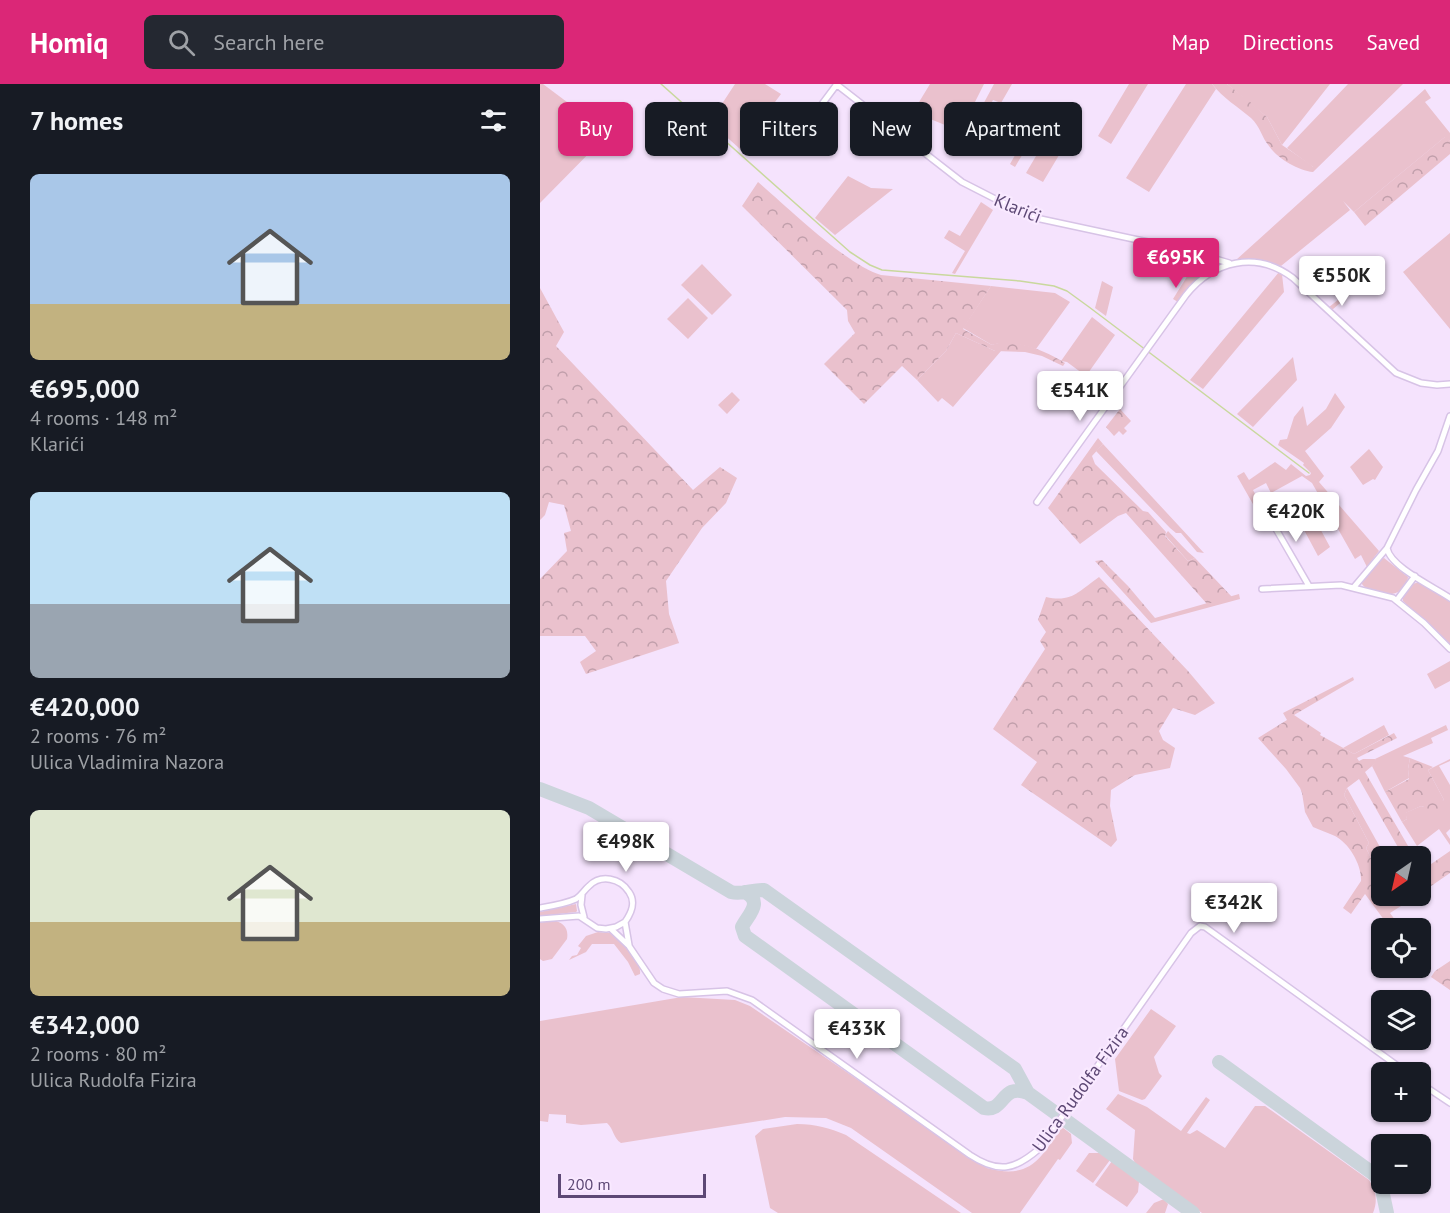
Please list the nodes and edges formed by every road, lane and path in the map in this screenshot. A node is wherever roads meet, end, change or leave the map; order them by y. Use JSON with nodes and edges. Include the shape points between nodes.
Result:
{"nodes":[{"id":1,"x":834,"y":85,"type":"edge"},
{"id":2,"x":822,"y":102,"type":"edge"},
{"id":3,"x":1231,"y":263,"type":"junction"},
{"id":4,"x":1450,"y":384,"type":"edge"},
{"id":5,"x":1450,"y":416,"type":"edge"},
{"id":6,"x":1037,"y":502,"type":"dead end"},
{"id":7,"x":1265,"y":510,"type":"dead end"},
{"id":8,"x":1387,"y":548,"type":"junction"},
{"id":9,"x":1415,"y":576,"type":"junction"},
{"id":10,"x":1310,"y":586,"type":"junction"},
{"id":11,"x":1354,"y":586,"type":"junction"},
{"id":12,"x":1262,"y":589,"type":"dead end"},
{"id":13,"x":1450,"y":598,"type":"edge"},
{"id":14,"x":1397,"y":600,"type":"junction"},
{"id":15,"x":1450,"y":649,"type":"edge"},
{"id":16,"x":582,"y":895,"type":"junction"},
{"id":17,"x":540,"y":908,"type":"edge"},
{"id":18,"x":585,"y":918,"type":"junction"},
{"id":19,"x":540,"y":919,"type":"edge"},
{"id":20,"x":625,"y":922,"type":"junction"},
{"id":21,"x":611,"y":929,"type":"junction"},
{"id":22,"x":629,"y":946,"type":"junction"},
{"id":23,"x":1392,"y":1062,"type":"edge"},
{"id":24,"x":1431,"y":1090,"type":"edge"},
{"id":25,"x":1450,"y":1103,"type":"edge"}],
"edges":[{"from":1,"to":2,"type":"street"},
{"from":1,"to":3,"type":"street","name":"Klarići","via":[[962,182],[1025,214]]},
{"from":3,"to":4,"type":"street","via":[[1259,263],[1280,269],[1396,373],[1421,383]]},
{"from":3,"to":6,"type":"street","via":[[1196,283]]},
{"from":5,"to":8,"type":"street","via":[[1438,451]]},
{"from":7,"to":10,"type":"street"},
{"from":8,"to":9,"type":"street","via":[[1393,559]]},
{"from":8,"to":11,"type":"street"},
{"from":9,"to":13,"type":"street"},
{"from":9,"to":14,"type":"street"},
{"from":10,"to":11,"type":"street"},
{"from":10,"to":12,"type":"street"},
{"from":11,"to":14,"type":"street"},
{"from":14,"to":15,"type":"street"},
{"from":16,"to":17,"type":"street","name":"Ulica Rudolfa Fizira"},
{"from":16,"to":18,"type":"street"},
{"from":16,"to":20,"type":"street","name":"Ulica Rudolfa Fizira","via":[[599,879],[619,882],[632,900],[632,910]]},
{"from":18,"to":19,"type":"street","name":"Ulica Rudolfa Fizira","via":[[576,915]]},
{"from":18,"to":21,"type":"street","name":"Ulica Rudolfa Fizira","via":[[597,928]]},
{"from":20,"to":21,"type":"street"},
{"from":20,"to":22,"type":"street","name":"Ulica Rudolfa Fizira"},
{"from":21,"to":22,"type":"street","name":"Ulica Rudolfa Fizira"},
{"from":22,"to":23,"type":"street","name":"Ulica Rudolfa Fizira","via":[[654,983],[663,989],[679,994],[727,991],[752,1000],[970,1155],[996,1167],[1017,1165],[1040,1148],[1191,933],[1200,926]]},
{"from":24,"to":25,"type":"street"}]}
